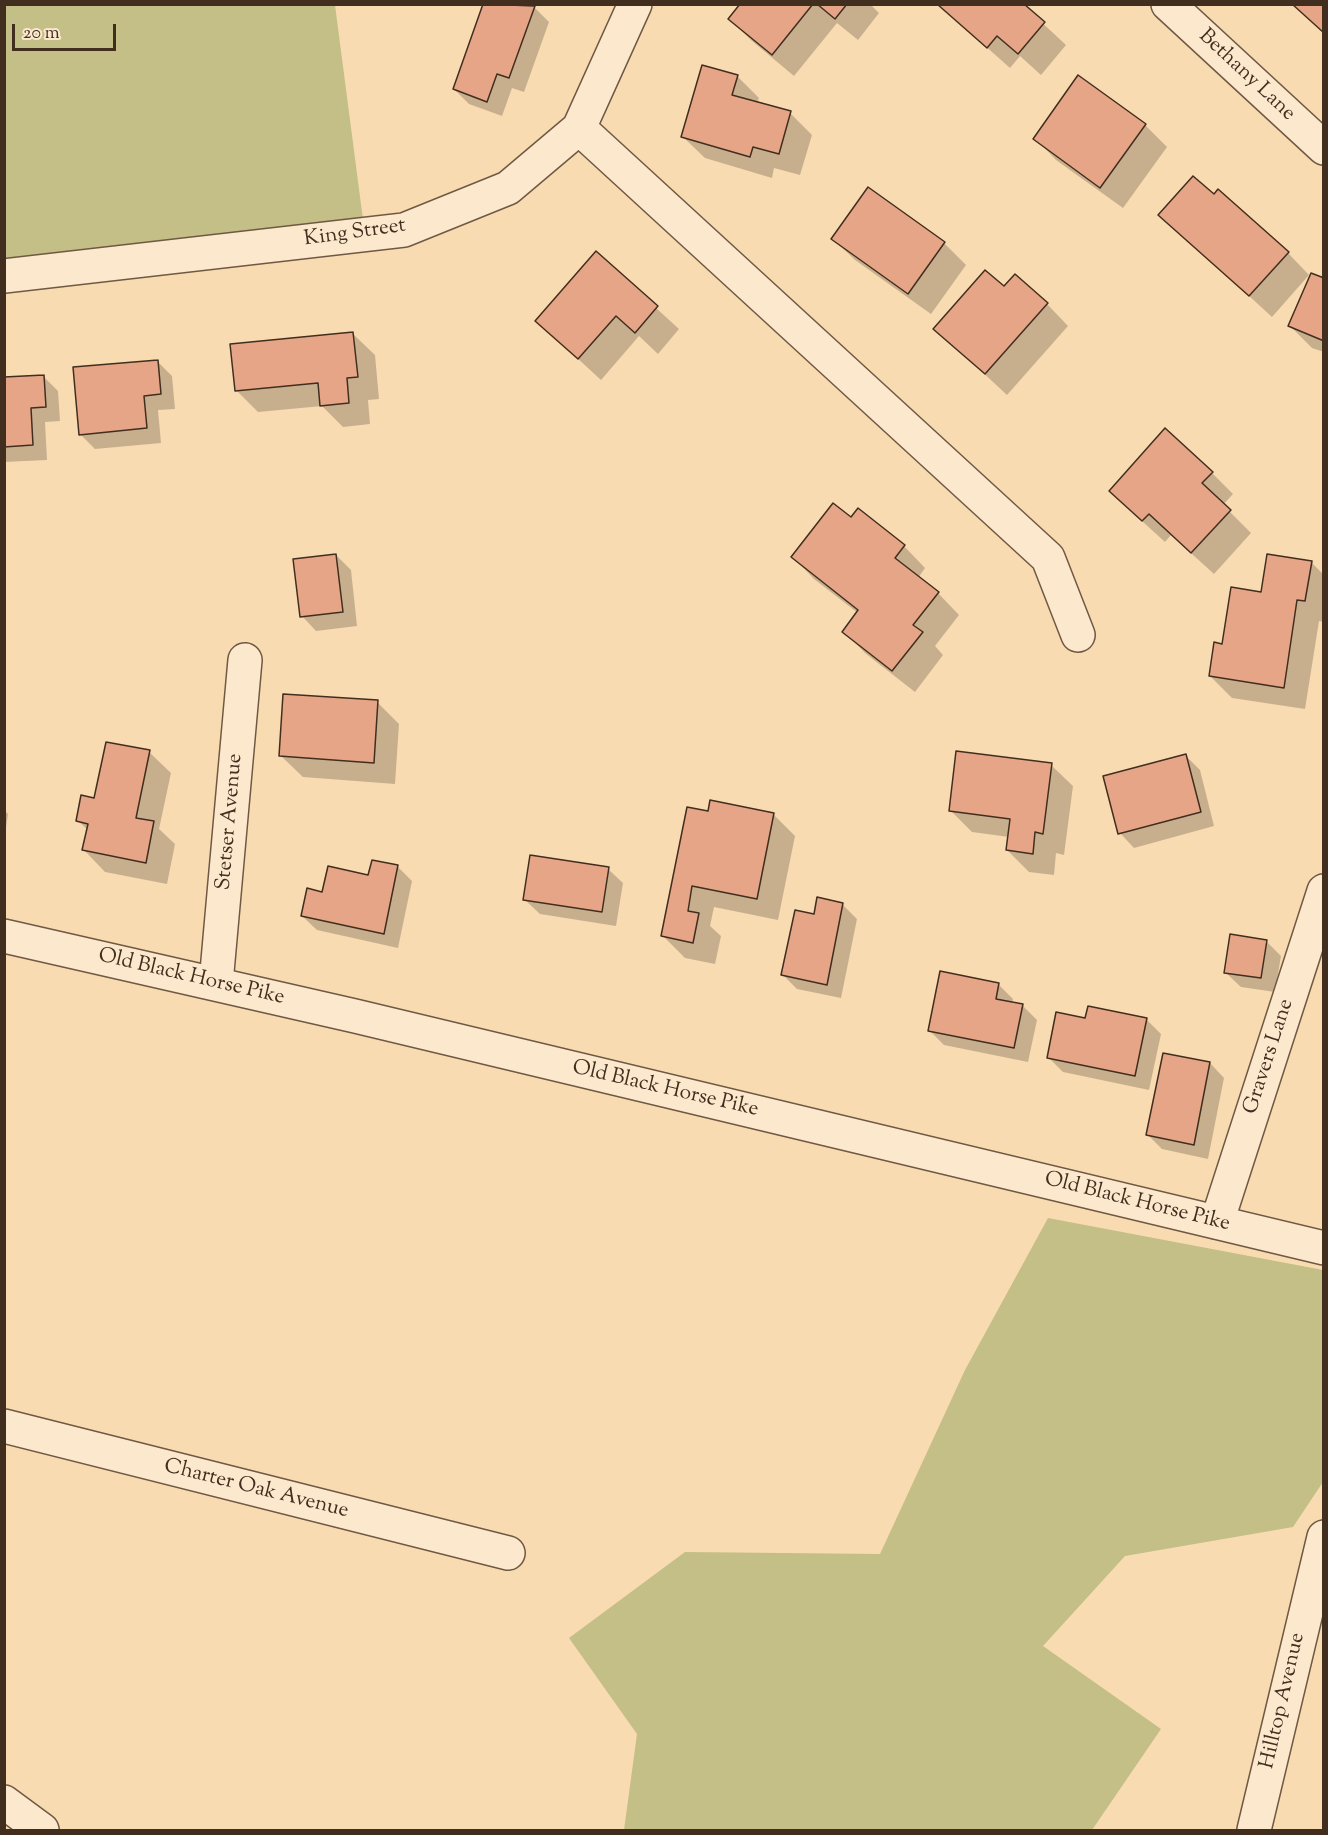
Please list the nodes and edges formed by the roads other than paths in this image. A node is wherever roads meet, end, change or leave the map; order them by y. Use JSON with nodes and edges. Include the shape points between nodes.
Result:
{"nodes":[{"id":1,"x":635,"y":4,"type":"edge"},
{"id":2,"x":1168,"y":4,"type":"edge"},
{"id":3,"x":579,"y":128,"type":"junction"},
{"id":4,"x":1323,"y":148,"type":"edge"},
{"id":5,"x":4,"y":276,"type":"edge"},
{"id":6,"x":1078,"y":635,"type":"dead end"},
{"id":7,"x":245,"y":660,"type":"dead end"},
{"id":8,"x":1323,"y":891,"type":"edge"},
{"id":9,"x":4,"y":936,"type":"edge"},
{"id":10,"x":216,"y":983,"type":"junction"},
{"id":11,"x":1217,"y":1222,"type":"junction"},
{"id":12,"x":1323,"y":1248,"type":"edge"},
{"id":13,"x":4,"y":1426,"type":"edge"},
{"id":14,"x":1323,"y":1537,"type":"edge"},
{"id":15,"x":508,"y":1553,"type":"dead end"},
{"id":16,"x":4,"y":1802,"type":"edge"},
{"id":17,"x":42,"y":1830,"type":"edge"},
{"id":18,"x":1254,"y":1830,"type":"edge"}],
"edges":[{"from":1,"to":3,"type":"street","name":"King Street"},
{"from":2,"to":4,"type":"street","name":"Bethany Lane"},
{"from":3,"to":5,"type":"street","name":"King Street","via":[[508,188],[404,230]]},
{"from":3,"to":6,"type":"street","via":[[1048,558]]},
{"from":7,"to":10,"type":"street","name":"Stetser Avenue"},
{"from":8,"to":11,"type":"street","name":"Gravers Lane"},
{"from":9,"to":10,"type":"street","name":"Old Black Horse Pike"},
{"from":10,"to":11,"type":"street","name":"Old Black Horse Pike"},
{"from":11,"to":12,"type":"street","name":"Old Black Horse Pike"},
{"from":13,"to":15,"type":"street","name":"Charter Oak Avenue"},
{"from":14,"to":18,"type":"street","name":"Hilltop Avenue"},
{"from":16,"to":17,"type":"street"}]}
